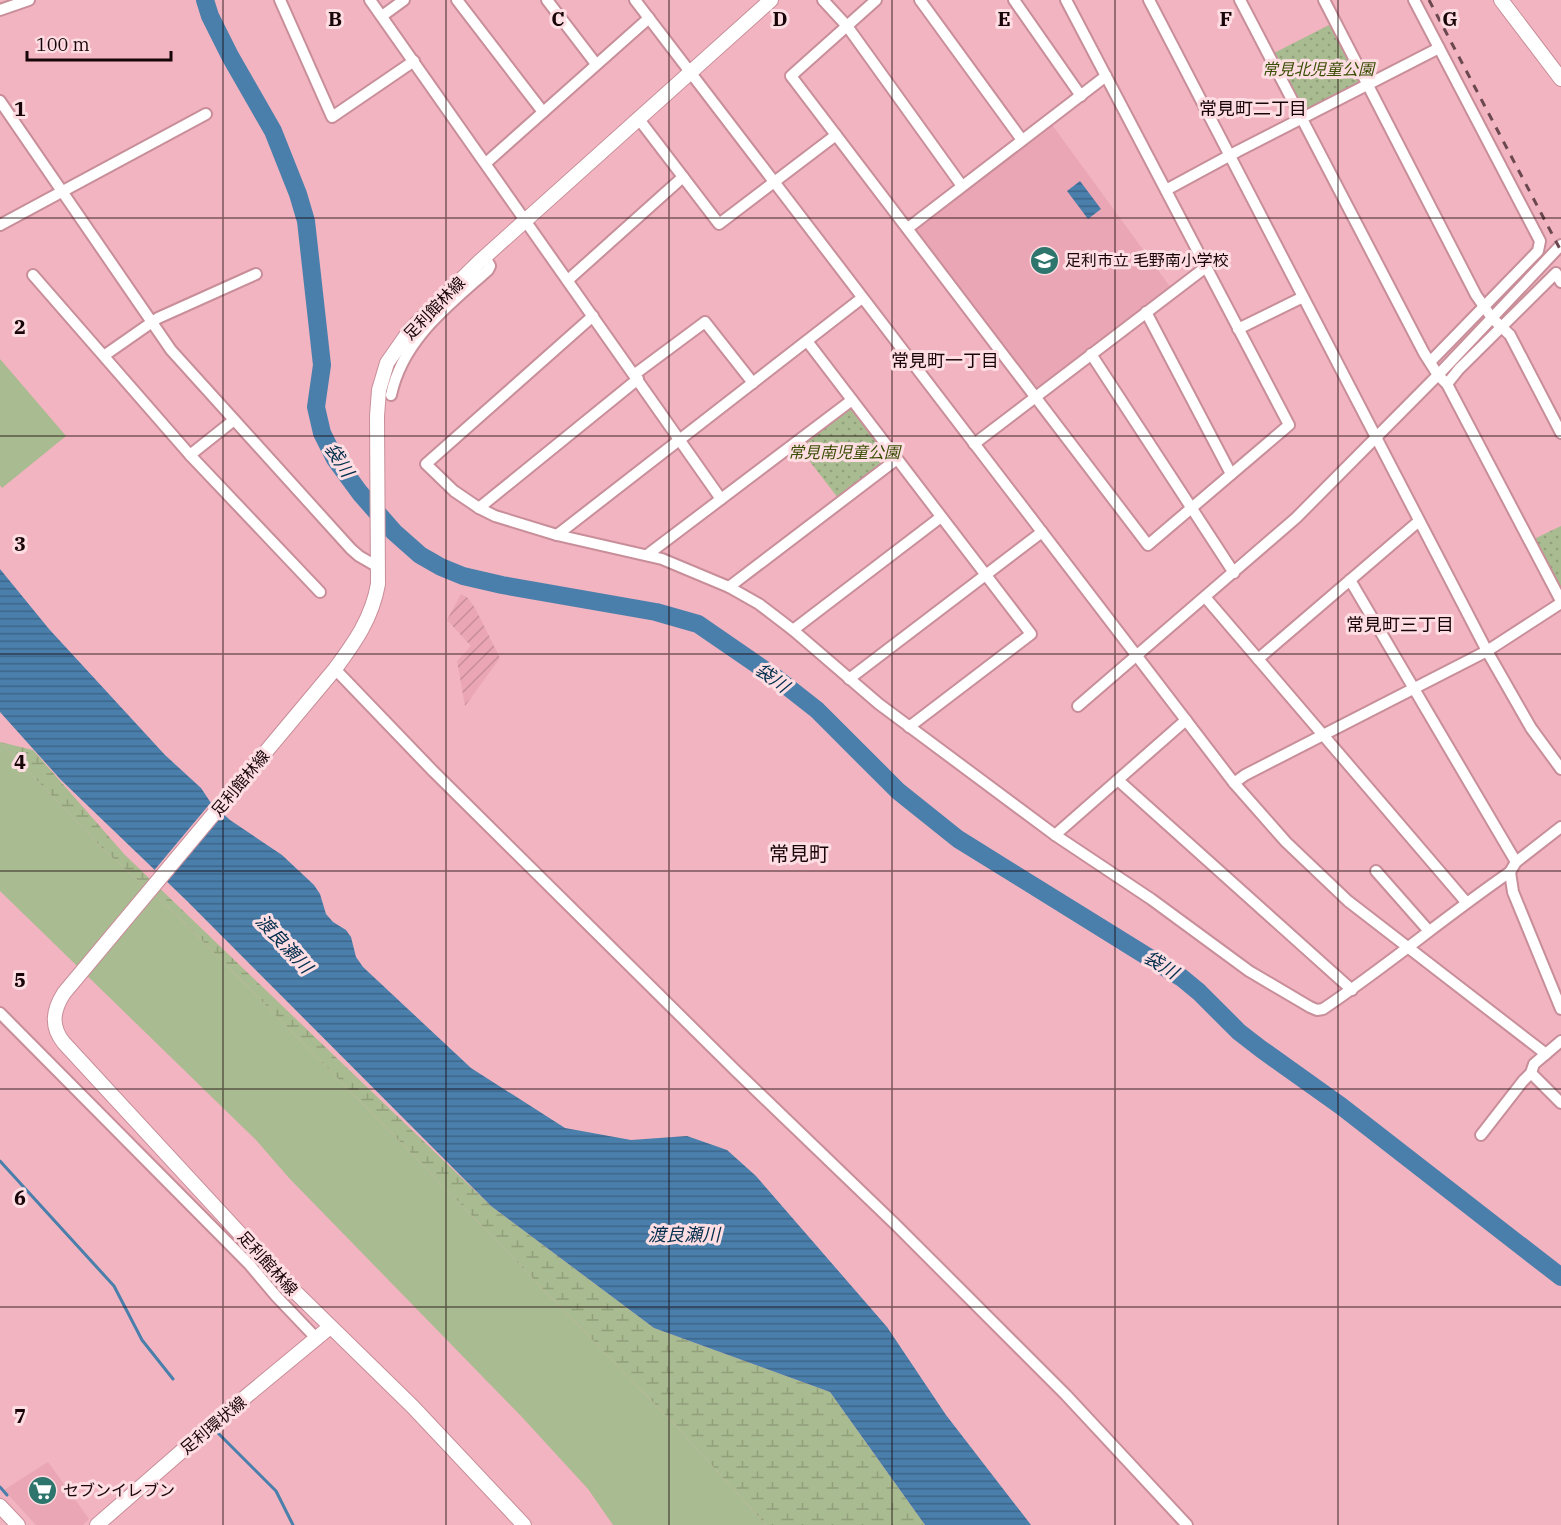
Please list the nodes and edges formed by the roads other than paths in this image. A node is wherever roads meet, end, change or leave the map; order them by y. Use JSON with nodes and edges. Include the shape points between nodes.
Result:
{"nodes":[{"id":1,"x":29,"y":0,"type":"edge"},
{"id":2,"x":280,"y":0,"type":"edge"},
{"id":3,"x":370,"y":0,"type":"edge"},
{"id":4,"x":404,"y":0,"type":"edge"},
{"id":5,"x":457,"y":0,"type":"edge"},
{"id":6,"x":548,"y":0,"type":"edge"},
{"id":7,"x":635,"y":0,"type":"edge"},
{"id":8,"x":771,"y":0,"type":"edge"},
{"id":9,"x":823,"y":0,"type":"edge"},
{"id":10,"x":876,"y":0,"type":"edge"},
{"id":11,"x":920,"y":0,"type":"edge"},
{"id":12,"x":1014,"y":0,"type":"edge"},
{"id":13,"x":1066,"y":0,"type":"edge"},
{"id":14,"x":1149,"y":0,"type":"edge"},
{"id":15,"x":1240,"y":0,"type":"edge"},
{"id":16,"x":1324,"y":0,"type":"edge"},
{"id":17,"x":1414,"y":0,"type":"edge"},
{"id":18,"x":1501,"y":0,"type":"edge"},
{"id":19,"x":0,"y":10,"type":"edge"},
{"id":20,"x":382,"y":16,"type":"junction"},
{"id":21,"x":649,"y":18,"type":"junction"},
{"id":22,"x":847,"y":26,"type":"junction"},
{"id":23,"x":1440,"y":48,"type":"junction"},
{"id":24,"x":414,"y":61,"type":"junction"},
{"id":25,"x":597,"y":64,"type":"junction"},
{"id":26,"x":691,"y":73,"type":"junction"},
{"id":27,"x":1106,"y":76,"type":"junction"},
{"id":28,"x":1561,"y":79,"type":"edge"},
{"id":29,"x":1368,"y":85,"type":"junction"},
{"id":30,"x":1081,"y":96,"type":"junction"},
{"id":31,"x":0,"y":101,"type":"edge"},
{"id":32,"x":543,"y":112,"type":"junction"},
{"id":33,"x":206,"y":114,"type":"dead end"},
{"id":34,"x":638,"y":118,"type":"junction"},
{"id":35,"x":1302,"y":119,"type":"junction"},
{"id":36,"x":836,"y":135,"type":"junction"},
{"id":37,"x":1022,"y":140,"type":"junction"},
{"id":38,"x":1231,"y":155,"type":"junction"},
{"id":39,"x":486,"y":163,"type":"junction"},
{"id":40,"x":682,"y":177,"type":"junction"},
{"id":41,"x":774,"y":182,"type":"junction"},
{"id":42,"x":962,"y":186,"type":"junction"},
{"id":43,"x":1166,"y":190,"type":"junction"},
{"id":44,"x":61,"y":191,"type":"junction"},
{"id":45,"x":526,"y":220,"type":"junction"},
{"id":46,"x":0,"y":225,"type":"edge"},
{"id":47,"x":908,"y":228,"type":"junction"},
{"id":48,"x":1561,"y":245,"type":"edge"},
{"id":49,"x":485,"y":257,"type":"junction"},
{"id":50,"x":1206,"y":267,"type":"junction"},
{"id":51,"x":256,"y":274,"type":"dead end"},
{"id":52,"x":33,"y":275,"type":"dead end"},
{"id":53,"x":568,"y":280,"type":"junction"},
{"id":54,"x":1561,"y":282,"type":"edge"},
{"id":55,"x":1303,"y":297,"type":"junction"},
{"id":56,"x":862,"y":298,"type":"junction"},
{"id":57,"x":1484,"y":307,"type":"junction"},
{"id":58,"x":1146,"y":312,"type":"junction"},
{"id":59,"x":593,"y":316,"type":"junction"},
{"id":60,"x":1492,"y":318,"type":"junction"},
{"id":61,"x":151,"y":322,"type":"junction"},
{"id":62,"x":1501,"y":327,"type":"junction"},
{"id":63,"x":1238,"y":329,"type":"junction"},
{"id":64,"x":807,"y":341,"type":"junction"},
{"id":65,"x":1091,"y":354,"type":"junction"},
{"id":66,"x":105,"y":356,"type":"junction"},
{"id":67,"x":1430,"y":363,"type":"junction"},
{"id":68,"x":1438,"y":375,"type":"junction"},
{"id":69,"x":637,"y":377,"type":"junction"},
{"id":70,"x":753,"y":383,"type":"junction"},
{"id":71,"x":1447,"y":384,"type":"junction"},
{"id":72,"x":391,"y":395,"type":"dead end"},
{"id":73,"x":1036,"y":396,"type":"junction"},
{"id":74,"x":852,"y":400,"type":"junction"},
{"id":75,"x":234,"y":420,"type":"junction"},
{"id":76,"x":1561,"y":433,"type":"edge"},
{"id":77,"x":1376,"y":438,"type":"junction"},
{"id":78,"x":680,"y":440,"type":"junction"},
{"id":79,"x":974,"y":444,"type":"junction"},
{"id":80,"x":190,"y":455,"type":"junction"},
{"id":81,"x":897,"y":459,"type":"junction"},
{"id":82,"x":1231,"y":474,"type":"junction"},
{"id":83,"x":721,"y":499,"type":"junction"},
{"id":84,"x":479,"y":508,"type":"junction"},
{"id":85,"x":1192,"y":508,"type":"junction"},
{"id":86,"x":941,"y":517,"type":"junction"},
{"id":87,"x":1419,"y":521,"type":"junction"},
{"id":88,"x":1042,"y":532,"type":"junction"},
{"id":89,"x":557,"y":535,"type":"junction"},
{"id":90,"x":648,"y":555,"type":"junction"},
{"id":91,"x":378,"y":565,"type":"junction"},
{"id":92,"x":1233,"y":573,"type":"junction"},
{"id":93,"x":986,"y":576,"type":"junction"},
{"id":94,"x":1350,"y":580,"type":"junction"},
{"id":95,"x":729,"y":587,"type":"junction"},
{"id":96,"x":320,"y":592,"type":"dead end"},
{"id":97,"x":1205,"y":597,"type":"junction"},
{"id":98,"x":1561,"y":602,"type":"edge"},
{"id":99,"x":793,"y":630,"type":"junction"},
{"id":100,"x":1487,"y":651,"type":"junction"},
{"id":101,"x":1137,"y":656,"type":"junction"},
{"id":102,"x":1258,"y":659,"type":"junction"},
{"id":103,"x":332,"y":673,"type":"junction"},
{"id":104,"x":849,"y":679,"type":"junction"},
{"id":105,"x":1414,"y":687,"type":"junction"},
{"id":106,"x":1078,"y":706,"type":"dead end"},
{"id":107,"x":1186,"y":720,"type":"junction"},
{"id":108,"x":909,"y":727,"type":"junction"},
{"id":109,"x":1324,"y":736,"type":"junction"},
{"id":110,"x":1561,"y":769,"type":"edge"},
{"id":111,"x":1119,"y":781,"type":"junction"},
{"id":112,"x":1234,"y":783,"type":"junction"},
{"id":113,"x":1561,"y":827,"type":"edge"},
{"id":114,"x":1055,"y":835,"type":"junction"},
{"id":115,"x":1513,"y":867,"type":"junction"},
{"id":116,"x":1376,"y":871,"type":"dead end"},
{"id":117,"x":1466,"y":902,"type":"junction"},
{"id":118,"x":1428,"y":930,"type":"junction"},
{"id":119,"x":1407,"y":947,"type":"junction"},
{"id":120,"x":1352,"y":990,"type":"junction"},
{"id":121,"x":1561,"y":1009,"type":"edge"},
{"id":122,"x":0,"y":1013,"type":"edge"},
{"id":123,"x":1561,"y":1041,"type":"edge"},
{"id":124,"x":1546,"y":1054,"type":"junction"},
{"id":125,"x":1532,"y":1073,"type":"junction"},
{"id":126,"x":1561,"y":1103,"type":"edge"},
{"id":127,"x":1481,"y":1136,"type":"dead end"},
{"id":128,"x":330,"y":1327,"type":"junction"},
{"id":129,"x":316,"y":1339,"type":"junction"},
{"id":130,"x":0,"y":1506,"type":"edge"},
{"id":131,"x":18,"y":1525,"type":"edge"},
{"id":132,"x":97,"y":1525,"type":"edge"},
{"id":133,"x":524,"y":1525,"type":"edge"},
{"id":134,"x":1186,"y":1525,"type":"edge"}],
"edges":[{"from":1,"to":19,"type":"street"},
{"from":2,"to":24,"type":"street","via":[[332,117]]},
{"from":3,"to":20,"type":"street"},
{"from":4,"to":20,"type":"street"},
{"from":5,"to":32,"type":"street"},
{"from":6,"to":25,"type":"street"},
{"from":7,"to":21,"type":"street"},
{"from":8,"to":26,"type":"main road","name":"足利館林線"},
{"from":9,"to":22,"type":"street"},
{"from":10,"to":22,"type":"street"},
{"from":11,"to":37,"type":"street"},
{"from":12,"to":30,"type":"street"},
{"from":13,"to":27,"type":"street"},
{"from":14,"to":38,"type":"street"},
{"from":15,"to":35,"type":"street"},
{"from":16,"to":29,"type":"street"},
{"from":17,"to":23,"type":"street"},
{"from":18,"to":28,"type":"main road"},
{"from":20,"to":24,"type":"street"},
{"from":21,"to":25,"type":"street"},
{"from":21,"to":26,"type":"street"},
{"from":22,"to":36,"type":"street","via":[[792,76]]},
{"from":22,"to":42,"type":"street"},
{"from":23,"to":29,"type":"street"},
{"from":23,"to":57,"type":"street","via":[[1540,241],[1538,251]]},
{"from":24,"to":39,"type":"street"},
{"from":25,"to":32,"type":"street"},
{"from":26,"to":34,"type":"main road","name":"足利館林線"},
{"from":26,"to":41,"type":"street"},
{"from":27,"to":30,"type":"street"},
{"from":27,"to":43,"type":"street"},
{"from":29,"to":35,"type":"street"},
{"from":29,"to":57,"type":"street"},
{"from":30,"to":37,"type":"street"},
{"from":31,"to":44,"type":"street"},
{"from":32,"to":39,"type":"street"},
{"from":33,"to":44,"type":"street"},
{"from":34,"to":40,"type":"street"},
{"from":34,"to":45,"type":"main road","name":"足利館林線"},
{"from":35,"to":38,"type":"street"},
{"from":35,"to":67,"type":"street"},
{"from":36,"to":41,"type":"street"},
{"from":36,"to":47,"type":"street"},
{"from":37,"to":42,"type":"street"},
{"from":38,"to":43,"type":"street"},
{"from":38,"to":55,"type":"street"},
{"from":39,"to":45,"type":"street"},
{"from":40,"to":41,"type":"street","via":[[719,224]]},
{"from":40,"to":53,"type":"street"},
{"from":41,"to":56,"type":"street"},
{"from":42,"to":47,"type":"street"},
{"from":43,"to":50,"type":"street"},
{"from":44,"to":46,"type":"street"},
{"from":44,"to":61,"type":"street"},
{"from":45,"to":49,"type":"main road","name":"足利館林線"},
{"from":45,"to":53,"type":"street"},
{"from":47,"to":73,"type":"street"},
{"from":48,"to":60,"type":"street"},
{"from":49,"to":72,"type":"street","via":[[488,270],[437,316],[407,352]]},
{"from":49,"to":91,"type":"main road","name":"足利館林線","via":[[410,330],[387,363],[377,416]]},
{"from":50,"to":58,"type":"street"},
{"from":50,"to":63,"type":"street"},
{"from":51,"to":61,"type":"street"},
{"from":52,"to":66,"type":"street"},
{"from":53,"to":59,"type":"street"},
{"from":54,"to":62,"type":"street","via":[[1556,273]]},
{"from":55,"to":63,"type":"street"},
{"from":55,"to":77,"type":"street"},
{"from":56,"to":64,"type":"street"},
{"from":56,"to":79,"type":"street"},
{"from":57,"to":60,"type":"street"},
{"from":57,"to":67,"type":"street"},
{"from":58,"to":65,"type":"street"},
{"from":58,"to":82,"type":"street"},
{"from":59,"to":69,"type":"street"},
{"from":59,"to":84,"type":"street","via":[[426,464],[444,483]]},
{"from":60,"to":62,"type":"street"},
{"from":60,"to":68,"type":"street"},
{"from":61,"to":66,"type":"street"},
{"from":61,"to":75,"type":"street"},
{"from":62,"to":71,"type":"street"},
{"from":62,"to":76,"type":"street","via":[[1510,335]]},
{"from":63,"to":82,"type":"street","via":[[1289,425]]},
{"from":64,"to":70,"type":"street"},
{"from":64,"to":74,"type":"street"},
{"from":65,"to":73,"type":"street"},
{"from":65,"to":85,"type":"street"},
{"from":66,"to":80,"type":"street"},
{"from":67,"to":68,"type":"street"},
{"from":68,"to":71,"type":"street"},
{"from":68,"to":77,"type":"street"},
{"from":69,"to":70,"type":"street","via":[[705,321]]},
{"from":69,"to":78,"type":"street"},
{"from":69,"to":84,"type":"street"},
{"from":70,"to":78,"type":"street"},
{"from":71,"to":98,"type":"street"},
{"from":73,"to":79,"type":"street"},
{"from":73,"to":85,"type":"street","via":[[1148,545]]},
{"from":74,"to":81,"type":"street"},
{"from":74,"to":83,"type":"street"},
{"from":75,"to":80,"type":"street"},
{"from":75,"to":91,"type":"street","via":[[351,549]]},
{"from":77,"to":87,"type":"street"},
{"from":77,"to":92,"type":"street","via":[[1296,518]]},
{"from":78,"to":83,"type":"street"},
{"from":78,"to":89,"type":"street"},
{"from":79,"to":88,"type":"street"},
{"from":80,"to":96,"type":"street"},
{"from":81,"to":86,"type":"street"},
{"from":81,"to":95,"type":"street"},
{"from":82,"to":85,"type":"street"},
{"from":83,"to":90,"type":"street"},
{"from":84,"to":89,"type":"street"},
{"from":85,"to":92,"type":"street"},
{"from":86,"to":93,"type":"street"},
{"from":86,"to":99,"type":"street"},
{"from":87,"to":94,"type":"street"},
{"from":87,"to":100,"type":"street"},
{"from":88,"to":93,"type":"street"},
{"from":88,"to":101,"type":"street"},
{"from":89,"to":90,"type":"street"},
{"from":90,"to":95,"type":"street"},
{"from":91,"to":103,"type":"main road","name":"足利館林線","via":[[376,594],[367,621]]},
{"from":92,"to":97,"type":"street"},
{"from":93,"to":104,"type":"street"},
{"from":93,"to":108,"type":"street","via":[[1031,634]]},
{"from":94,"to":102,"type":"street"},
{"from":94,"to":105,"type":"street"},
{"from":95,"to":99,"type":"street"},
{"from":97,"to":101,"type":"street"},
{"from":97,"to":102,"type":"street"},
{"from":98,"to":100,"type":"street"},
{"from":99,"to":104,"type":"street"},
{"from":100,"to":105,"type":"street"},
{"from":100,"to":110,"type":"street","via":[[1531,728]]},
{"from":101,"to":106,"type":"street"},
{"from":101,"to":107,"type":"street"},
{"from":102,"to":109,"type":"street"},
{"from":103,"to":128,"type":"main road","name":"足利館林線","via":[[72,984],[57,1005],[54,1023],[59,1037]]},
{"from":103,"to":134,"type":"street","via":[[1058,1386]]},
{"from":104,"to":108,"type":"street"},
{"from":105,"to":109,"type":"street"},
{"from":105,"to":115,"type":"street"},
{"from":107,"to":111,"type":"street"},
{"from":107,"to":112,"type":"street"},
{"from":108,"to":114,"type":"street"},
{"from":109,"to":112,"type":"street"},
{"from":109,"to":117,"type":"street"},
{"from":111,"to":114,"type":"street"},
{"from":111,"to":120,"type":"street"},
{"from":112,"to":119,"type":"street","via":[[1316,872]]},
{"from":113,"to":115,"type":"street"},
{"from":114,"to":120,"type":"street","via":[[1250,971],[1310,1007],[1323,1009]]},
{"from":115,"to":117,"type":"street"},
{"from":115,"to":121,"type":"street","via":[[1513,892]]},
{"from":116,"to":118,"type":"street"},
{"from":117,"to":118,"type":"street"},
{"from":118,"to":119,"type":"street"},
{"from":119,"to":120,"type":"street"},
{"from":119,"to":124,"type":"street"},
{"from":122,"to":129,"type":"street","via":[[249,1264]]},
{"from":123,"to":124,"type":"street"},
{"from":124,"to":125,"type":"street","via":[[1534,1064]]},
{"from":125,"to":126,"type":"street"},
{"from":125,"to":127,"type":"street"},
{"from":128,"to":129,"type":"main road","name":"足利環状線"},
{"from":128,"to":133,"type":"main road","name":"足利館林線","via":[[413,1407]]},
{"from":129,"to":132,"type":"main road","name":"足利環状線"},
{"from":130,"to":131,"type":"main road"}]}
